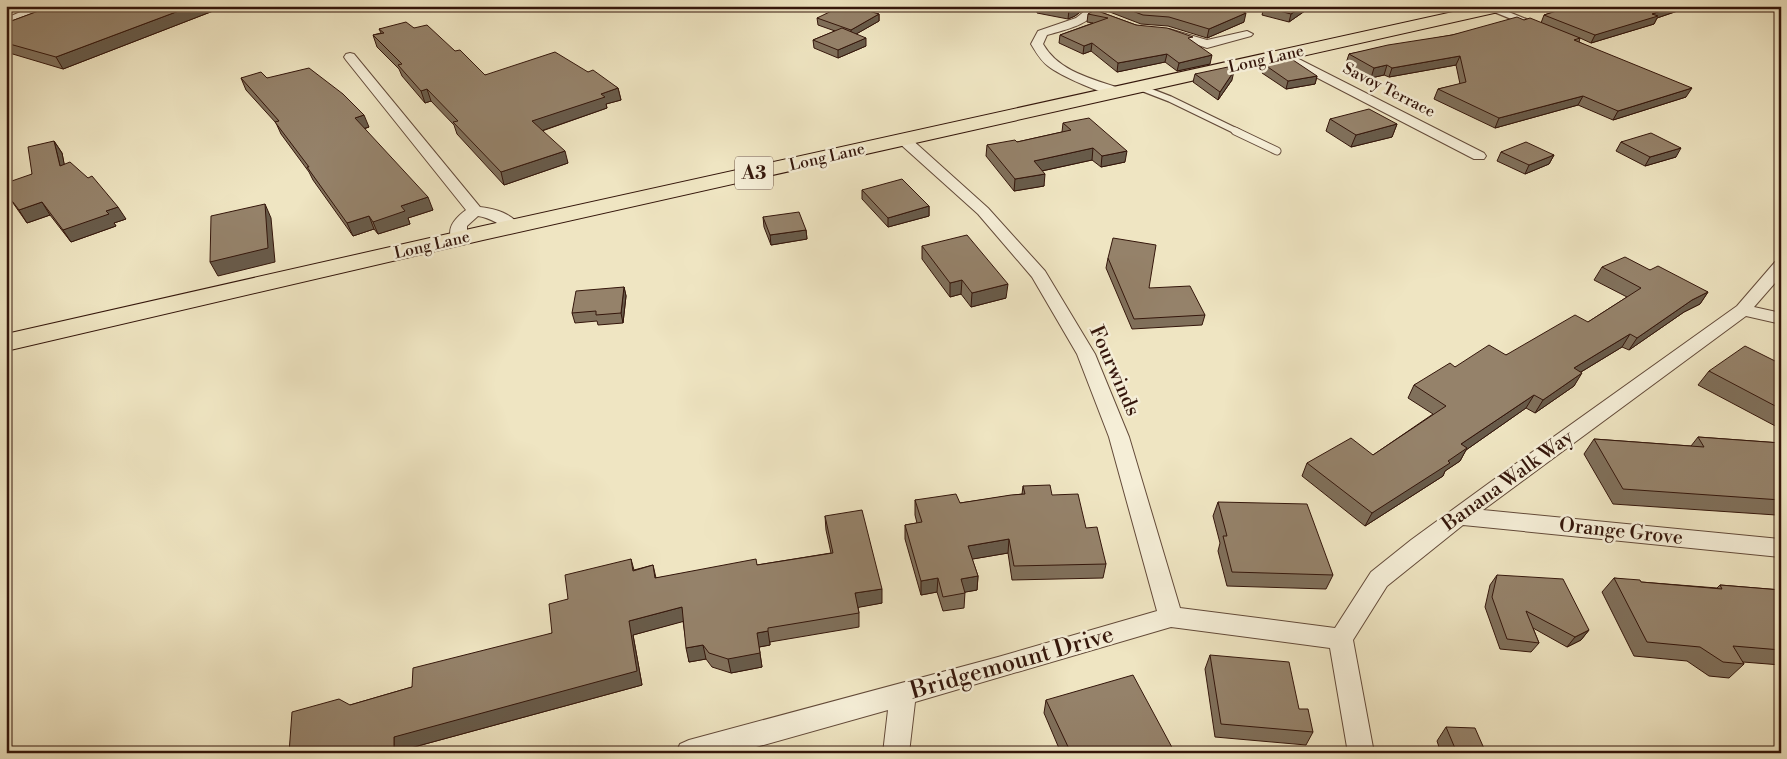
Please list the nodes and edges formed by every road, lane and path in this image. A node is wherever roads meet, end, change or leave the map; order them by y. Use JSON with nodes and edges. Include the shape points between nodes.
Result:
{"nodes":[{"id":1,"x":45,"y":6,"type":"edge"},
{"id":2,"x":1498,"y":7,"type":"edge"},
{"id":3,"x":1098,"y":11,"type":"edge"},
{"id":4,"x":6,"y":22,"type":"edge"},
{"id":5,"x":1530,"y":23,"type":"edge"},
{"id":6,"x":1157,"y":30,"type":"edge"},
{"id":7,"x":1247,"y":34,"type":"dead end"},
{"id":8,"x":1283,"y":55,"type":"junction"},
{"id":9,"x":350,"y":57,"type":"dead end"},
{"id":10,"x":1139,"y":87,"type":"junction"},
{"id":11,"x":1117,"y":92,"type":"junction"},
{"id":12,"x":904,"y":140,"type":"junction"},
{"id":13,"x":1277,"y":150,"type":"dead end"},
{"id":14,"x":1479,"y":156,"type":"dead end"},
{"id":15,"x":475,"y":211,"type":"junction"},
{"id":16,"x":513,"y":227,"type":"junction"},
{"id":17,"x":458,"y":239,"type":"junction"},
{"id":18,"x":1781,"y":265,"type":"edge"},
{"id":19,"x":1744,"y":310,"type":"junction"},
{"id":20,"x":1781,"y":319,"type":"edge"},
{"id":21,"x":6,"y":343,"type":"edge"},
{"id":22,"x":1461,"y":516,"type":"junction"},
{"id":23,"x":1781,"y":548,"type":"edge"},
{"id":24,"x":1172,"y":617,"type":"junction"},
{"id":25,"x":1341,"y":639,"type":"junction"},
{"id":26,"x":903,"y":694,"type":"junction"},
{"id":27,"x":689,"y":753,"type":"edge"},
{"id":28,"x":896,"y":753,"type":"edge"},
{"id":29,"x":1361,"y":753,"type":"edge"}],
"edges":[{"from":1,"to":4,"type":"street"},
{"from":2,"to":5,"type":"lane"},
{"from":2,"to":8,"type":"main road","name":"Long Lane","number":"A3"},
{"from":3,"to":11,"type":"street","via":[[1042,33],[1037,44],[1043,57],[1063,70]]},
{"from":6,"to":7,"type":"street","via":[[1207,44]]},
{"from":8,"to":10,"type":"main road","name":"Long Lane","number":"A3"},
{"from":8,"to":14,"type":"street","name":"Savoy Terrace"},
{"from":9,"to":15,"type":"street"},
{"from":10,"to":11,"type":"main road","name":"Long Lane","number":"A3"},
{"from":10,"to":13,"type":"lane"},
{"from":11,"to":12,"type":"main road","name":"Long Lane","number":"A3"},
{"from":12,"to":16,"type":"main road","name":"Long Lane","number":"A3"},
{"from":12,"to":24,"type":"street","name":"Fourwinds","via":[[983,211],[1039,275],[1086,354],[1119,438]]},
{"from":15,"to":16,"type":"street","via":[[491,213]]},
{"from":15,"to":17,"type":"street","via":[[457,228]]},
{"from":16,"to":17,"type":"main road","name":"Long Lane","number":"A3"},
{"from":17,"to":21,"type":"main road","name":"Long Lane","number":"A3"},
{"from":18,"to":19,"type":"street","name":"Banana Walk Way"},
{"from":19,"to":20,"type":"street"},
{"from":19,"to":22,"type":"street","name":"Banana Walk Way"},
{"from":22,"to":23,"type":"street","name":"Orange Grove"},
{"from":22,"to":25,"type":"street","name":"Banana Walk Way","via":[[1379,578]]},
{"from":24,"to":25,"type":"street","name":"Bridgemount Drive"},
{"from":24,"to":26,"type":"street","name":"Bridgemount Drive"},
{"from":25,"to":29,"type":"street"},
{"from":26,"to":27,"type":"street","name":"Bridgemount Drive"},
{"from":26,"to":28,"type":"street"}]}
